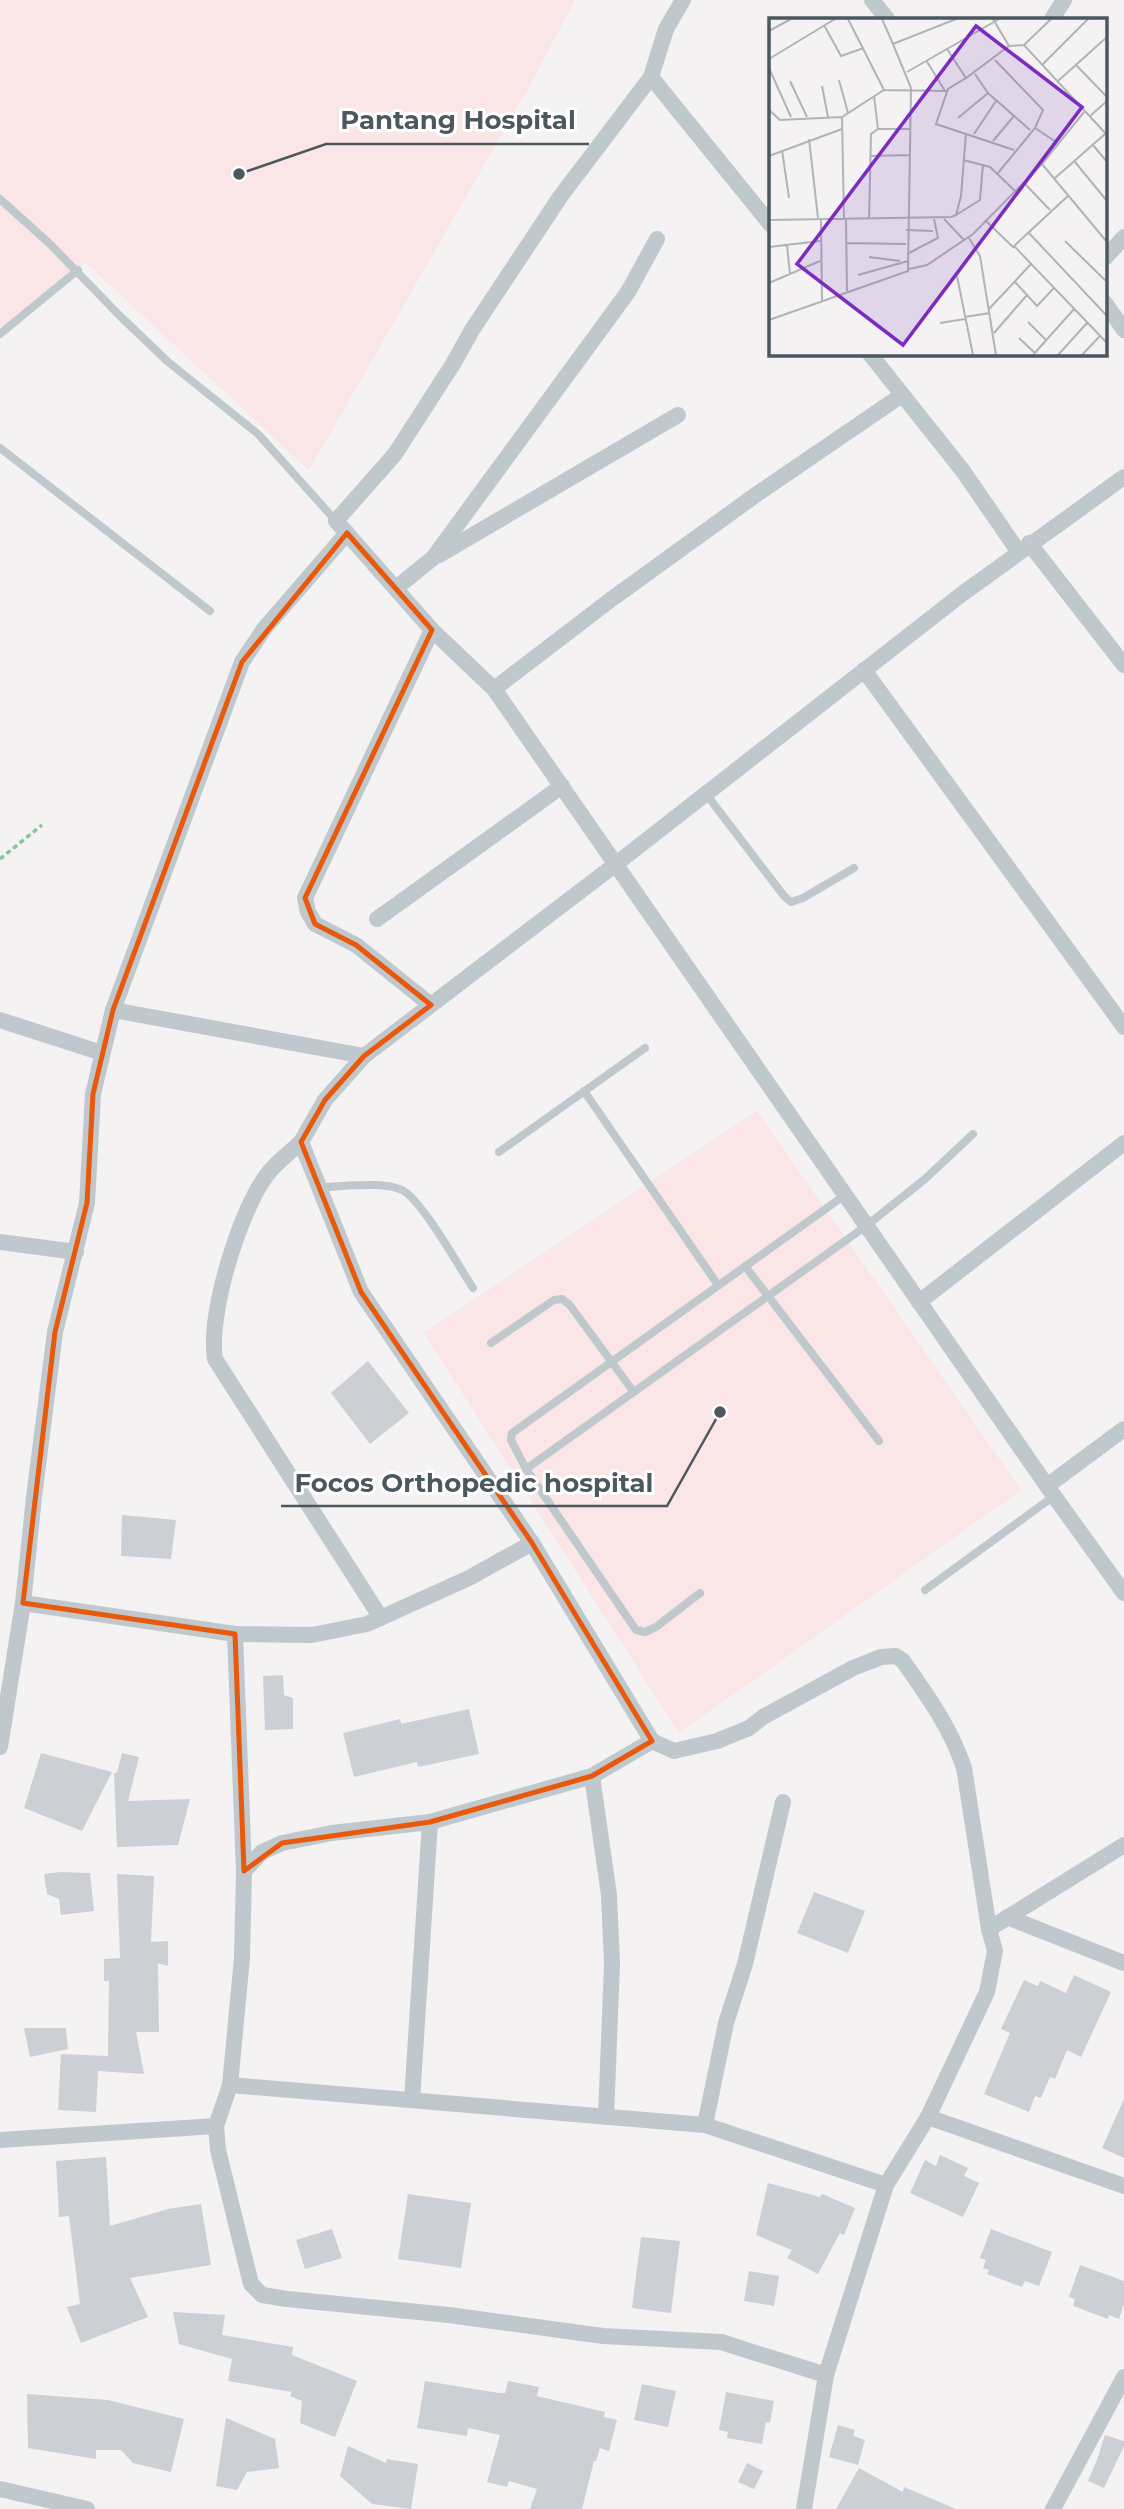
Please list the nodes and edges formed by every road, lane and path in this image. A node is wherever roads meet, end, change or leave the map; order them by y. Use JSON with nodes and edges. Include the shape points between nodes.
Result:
{"nodes":[{"id":1,"x":682,"y":0,"type":"edge"},
{"id":2,"x":872,"y":0,"type":"edge"},
{"id":3,"x":1064,"y":0,"type":"edge"},
{"id":4,"x":886,"y":18,"type":"edge"},
{"id":5,"x":1053,"y":18,"type":"edge"},
{"id":6,"x":651,"y":77,"type":"junction"},
{"id":7,"x":0,"y":199,"type":"edge"},
{"id":8,"x":769,"y":223,"type":"edge"},
{"id":9,"x":1124,"y":237,"type":"edge"},
{"id":10,"x":657,"y":239,"type":"dead end"},
{"id":11,"x":1106,"y":257,"type":"edge"},
{"id":12,"x":78,"y":271,"type":"junction"},
{"id":13,"x":1106,"y":304,"type":"edge"},
{"id":14,"x":1124,"y":330,"type":"edge"},
{"id":15,"x":0,"y":334,"type":"edge"},
{"id":16,"x":871,"y":355,"type":"edge"},
{"id":17,"x":902,"y":395,"type":"junction"},
{"id":18,"x":678,"y":415,"type":"dead end"},
{"id":19,"x":0,"y":448,"type":"edge"},
{"id":20,"x":1124,"y":477,"type":"edge"},
{"id":21,"x":341,"y":527,"type":"junction"},
{"id":22,"x":1024,"y":547,"type":"junction"},
{"id":23,"x":433,"y":558,"type":"junction"},
{"id":24,"x":396,"y":588,"type":"junction"},
{"id":25,"x":211,"y":611,"type":"dead end"},
{"id":26,"x":432,"y":629,"type":"junction"},
{"id":27,"x":1124,"y":665,"type":"edge"},
{"id":28,"x":864,"y":670,"type":"junction"},
{"id":29,"x":494,"y":690,"type":"junction"},
{"id":30,"x":562,"y":786,"type":"junction"},
{"id":31,"x":706,"y":794,"type":"junction"},
{"id":32,"x":41,"y":825,"type":"dead end"},
{"id":33,"x":0,"y":859,"type":"edge"},
{"id":34,"x":616,"y":864,"type":"junction"},
{"id":35,"x":854,"y":869,"type":"dead end"},
{"id":36,"x":377,"y":919,"type":"dead end"},
{"id":37,"x":430,"y":1005,"type":"junction"},
{"id":38,"x":113,"y":1010,"type":"junction"},
{"id":39,"x":0,"y":1020,"type":"edge"},
{"id":40,"x":1124,"y":1027,"type":"edge"},
{"id":41,"x":645,"y":1048,"type":"dead end"},
{"id":42,"x":102,"y":1053,"type":"junction"},
{"id":43,"x":364,"y":1056,"type":"junction"},
{"id":44,"x":584,"y":1091,"type":"junction"},
{"id":45,"x":973,"y":1134,"type":"dead end"},
{"id":46,"x":302,"y":1142,"type":"junction"},
{"id":47,"x":1124,"y":1143,"type":"edge"},
{"id":48,"x":499,"y":1152,"type":"dead end"},
{"id":49,"x":320,"y":1187,"type":"junction"},
{"id":50,"x":845,"y":1195,"type":"junction"},
{"id":51,"x":866,"y":1226,"type":"junction"},
{"id":52,"x":0,"y":1242,"type":"edge"},
{"id":53,"x":76,"y":1252,"type":"junction"},
{"id":54,"x":745,"y":1266,"type":"junction"},
{"id":55,"x":718,"y":1285,"type":"junction"},
{"id":56,"x":473,"y":1288,"type":"dead end"},
{"id":57,"x":768,"y":1296,"type":"junction"},
{"id":58,"x":919,"y":1302,"type":"junction"},
{"id":59,"x":491,"y":1343,"type":"dead end"},
{"id":60,"x":611,"y":1361,"type":"junction"},
{"id":61,"x":633,"y":1391,"type":"junction"},
{"id":62,"x":1124,"y":1429,"type":"edge"},
{"id":63,"x":879,"y":1441,"type":"dead end"},
{"id":64,"x":527,"y":1469,"type":"junction"},
{"id":65,"x":1050,"y":1491,"type":"junction"},
{"id":66,"x":532,"y":1543,"type":"junction"},
{"id":67,"x":925,"y":1590,"type":"dead end"},
{"id":68,"x":700,"y":1593,"type":"dead end"},
{"id":69,"x":1124,"y":1593,"type":"edge"},
{"id":70,"x":23,"y":1603,"type":"junction"},
{"id":71,"x":381,"y":1618,"type":"junction"},
{"id":72,"x":235,"y":1634,"type":"junction"},
{"id":73,"x":4,"y":1698,"type":"edge"},
{"id":74,"x":652,"y":1741,"type":"junction"},
{"id":75,"x":0,"y":1747,"type":"edge"},
{"id":76,"x":592,"y":1776,"type":"junction"},
{"id":77,"x":783,"y":1802,"type":"dead end"},
{"id":78,"x":430,"y":1822,"type":"junction"},
{"id":79,"x":1124,"y":1845,"type":"edge"},
{"id":80,"x":244,"y":1871,"type":"junction"},
{"id":81,"x":1007,"y":1917,"type":"junction"},
{"id":82,"x":989,"y":1928,"type":"junction"},
{"id":83,"x":1124,"y":1964,"type":"edge"},
{"id":84,"x":230,"y":2085,"type":"junction"},
{"id":85,"x":412,"y":2101,"type":"junction"},
{"id":86,"x":606,"y":2117,"type":"junction"},
{"id":87,"x":928,"y":2117,"type":"junction"},
{"id":88,"x":705,"y":2125,"type":"junction"},
{"id":89,"x":216,"y":2126,"type":"junction"},
{"id":90,"x":0,"y":2140,"type":"edge"},
{"id":91,"x":886,"y":2185,"type":"junction"},
{"id":92,"x":1124,"y":2186,"type":"edge"},
{"id":93,"x":825,"y":2375,"type":"junction"},
{"id":94,"x":1124,"y":2376,"type":"edge"},
{"id":95,"x":0,"y":2490,"type":"edge"},
{"id":96,"x":87,"y":2509,"type":"edge"},
{"id":97,"x":804,"y":2509,"type":"edge"},
{"id":98,"x":1054,"y":2509,"type":"edge"}],
"edges":[{"from":1,"to":6,"type":"street","via":[[666,29]]},
{"from":2,"to":4,"type":"street"},
{"from":3,"to":5,"type":"street"},
{"from":6,"to":8,"type":"street"},
{"from":6,"to":21,"type":"street","via":[[553,206],[395,454]]},
{"from":7,"to":12,"type":"lane"},
{"from":9,"to":11,"type":"street"},
{"from":10,"to":23,"type":"street","via":[[628,292]]},
{"from":12,"to":15,"type":"lane"},
{"from":12,"to":21,"type":"lane","via":[[167,361],[258,434]]},
{"from":13,"to":14,"type":"street"},
{"from":16,"to":17,"type":"street"},
{"from":17,"to":22,"type":"street"},
{"from":17,"to":29,"type":"street","via":[[613,598]]},
{"from":18,"to":23,"type":"street"},
{"from":19,"to":25,"type":"lane"},
{"from":20,"to":22,"type":"street"},
{"from":21,"to":24,"type":"street"},
{"from":21,"to":38,"type":"street","via":[[242,662]]},
{"from":22,"to":27,"type":"street"},
{"from":22,"to":28,"type":"street"},
{"from":23,"to":24,"type":"street"},
{"from":24,"to":26,"type":"street"},
{"from":26,"to":29,"type":"street"},
{"from":26,"to":37,"type":"street","via":[[305,898],[315,924],[356,945]]},
{"from":28,"to":31,"type":"street"},
{"from":28,"to":40,"type":"street"},
{"from":29,"to":30,"type":"street"},
{"from":30,"to":34,"type":"street"},
{"from":30,"to":36,"type":"street"},
{"from":31,"to":34,"type":"street"},
{"from":31,"to":35,"type":"lane","via":[[791,902]]},
{"from":32,"to":33,"type":"path"},
{"from":34,"to":37,"type":"street"},
{"from":34,"to":50,"type":"street"},
{"from":37,"to":43,"type":"street"},
{"from":38,"to":42,"type":"street"},
{"from":38,"to":43,"type":"street"},
{"from":39,"to":42,"type":"street"},
{"from":41,"to":44,"type":"lane"},
{"from":42,"to":53,"type":"street","via":[[93,1094],[87,1203]]},
{"from":43,"to":46,"type":"street","via":[[325,1100]]},
{"from":44,"to":48,"type":"lane"},
{"from":44,"to":55,"type":"lane"},
{"from":45,"to":51,"type":"lane"},
{"from":46,"to":49,"type":"street"},
{"from":46,"to":71,"type":"street","via":[[267,1174],[255,1194],[233,1248],[212,1342],[215,1359]]},
{"from":47,"to":58,"type":"street"},
{"from":49,"to":56,"type":"lane","via":[[403,1191],[418,1205]]},
{"from":49,"to":66,"type":"street","via":[[361,1292]]},
{"from":50,"to":51,"type":"street"},
{"from":50,"to":54,"type":"lane"},
{"from":51,"to":57,"type":"lane"},
{"from":51,"to":58,"type":"street"},
{"from":52,"to":53,"type":"street"},
{"from":53,"to":70,"type":"street","via":[[55,1332]]},
{"from":54,"to":55,"type":"lane"},
{"from":54,"to":57,"type":"lane"},
{"from":55,"to":60,"type":"lane"},
{"from":57,"to":61,"type":"lane"},
{"from":57,"to":63,"type":"lane"},
{"from":58,"to":65,"type":"street"},
{"from":59,"to":60,"type":"lane","via":[[562,1299]]},
{"from":60,"to":61,"type":"lane"},
{"from":60,"to":64,"type":"lane","via":[[512,1433],[510,1440]]},
{"from":61,"to":64,"type":"lane"},
{"from":62,"to":65,"type":"street"},
{"from":64,"to":68,"type":"lane","via":[[636,1629],[645,1632],[656,1627]]},
{"from":65,"to":67,"type":"lane"},
{"from":65,"to":69,"type":"street"},
{"from":66,"to":71,"type":"street"},
{"from":66,"to":74,"type":"street"},
{"from":70,"to":72,"type":"street"},
{"from":70,"to":73,"type":"street"},
{"from":71,"to":72,"type":"street","via":[[312,1635]]},
{"from":72,"to":80,"type":"street"},
{"from":73,"to":75,"type":"street"},
{"from":74,"to":76,"type":"street"},
{"from":74,"to":82,"type":"street","via":[[674,1751],[717,1741],[749,1728],[853,1668],[881,1657],[896,1657],[936,1709],[958,1749]]},
{"from":76,"to":78,"type":"street"},
{"from":76,"to":86,"type":"street","via":[[609,1895],[612,1964]]},
{"from":77,"to":88,"type":"street","via":[[745,1964],[726,2023]]},
{"from":78,"to":80,"type":"street","via":[[282,1843],[262,1853]]},
{"from":78,"to":85,"type":"street"},
{"from":79,"to":81,"type":"street"},
{"from":80,"to":84,"type":"street","via":[[242,1958]]},
{"from":81,"to":82,"type":"street"},
{"from":81,"to":83,"type":"street"},
{"from":82,"to":87,"type":"street","via":[[995,1951],[987,1992]]},
{"from":84,"to":85,"type":"street"},
{"from":84,"to":89,"type":"street"},
{"from":85,"to":86,"type":"street"},
{"from":86,"to":88,"type":"street"},
{"from":87,"to":91,"type":"street"},
{"from":87,"to":92,"type":"street"},
{"from":88,"to":91,"type":"street"},
{"from":89,"to":90,"type":"street"},
{"from":89,"to":93,"type":"street","via":[[251,2284],[262,2295],[603,2336],[721,2342]]},
{"from":91,"to":93,"type":"street"},
{"from":93,"to":97,"type":"street"},
{"from":94,"to":98,"type":"street"},
{"from":95,"to":96,"type":"street"}]}
